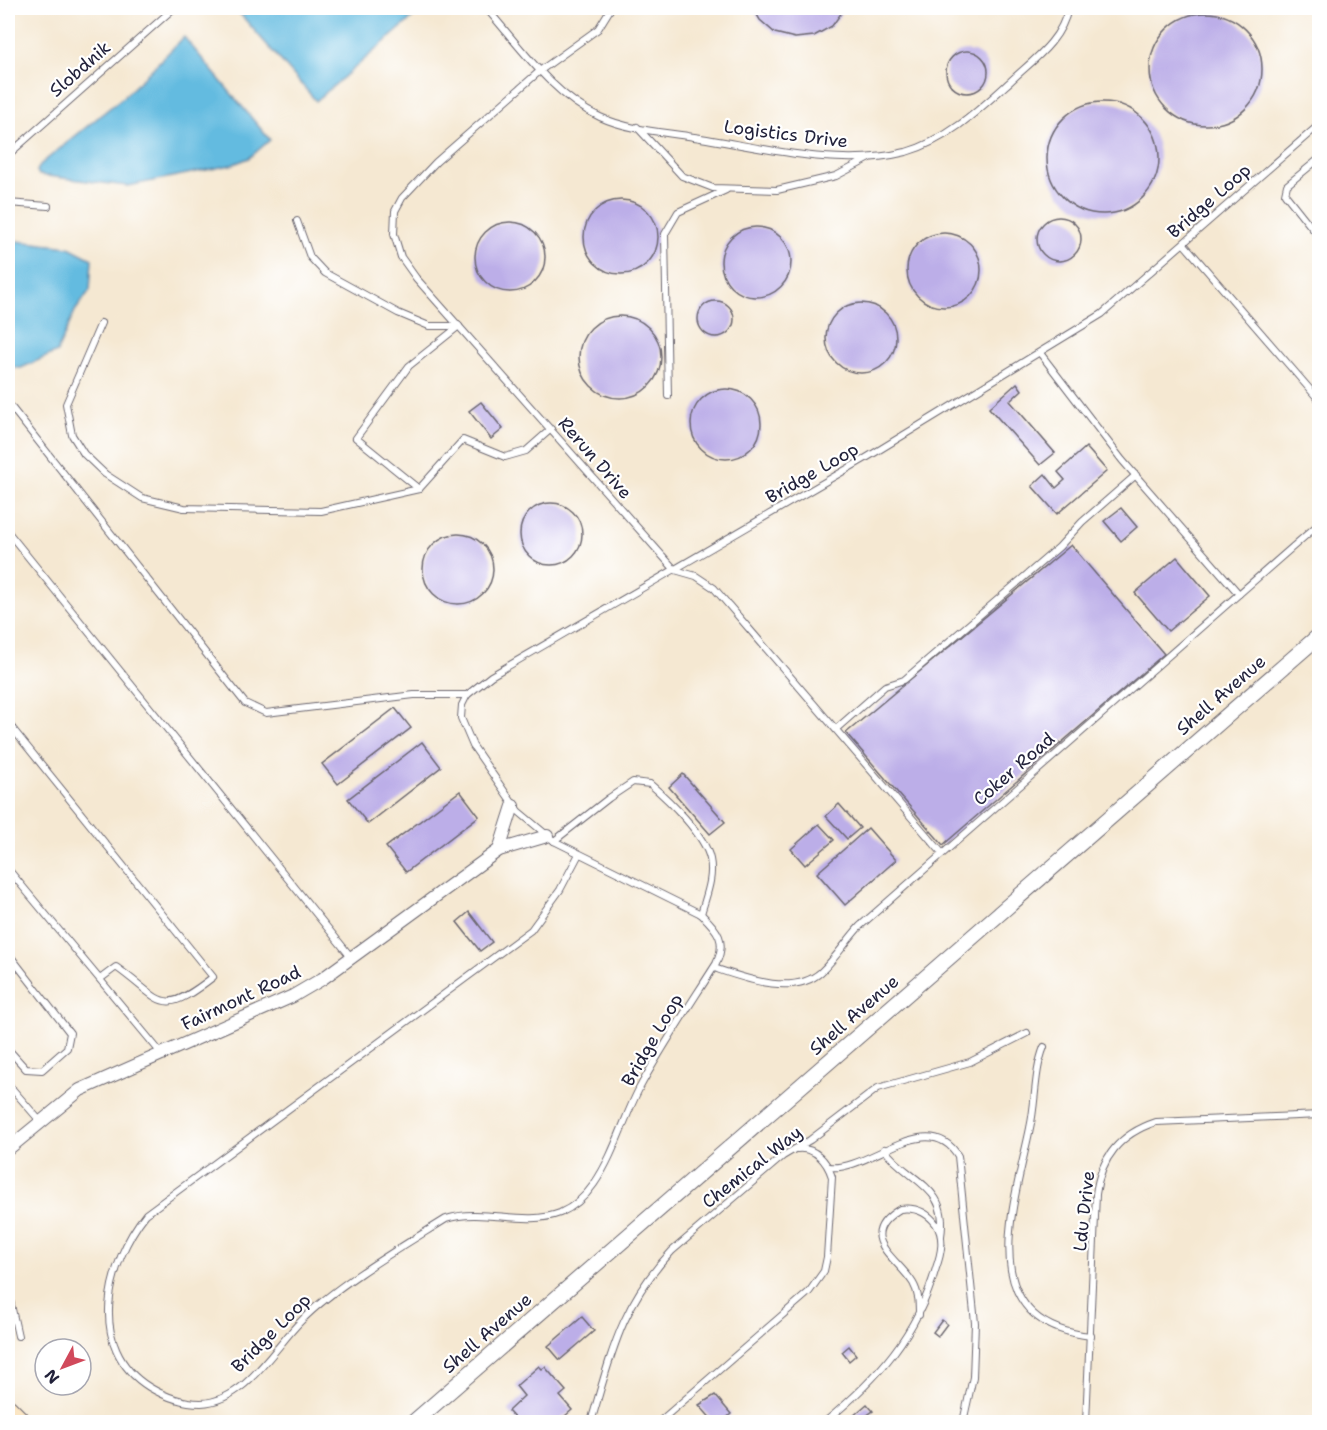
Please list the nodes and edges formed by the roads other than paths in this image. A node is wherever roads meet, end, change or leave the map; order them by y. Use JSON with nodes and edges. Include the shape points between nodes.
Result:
{"nodes":[{"id":1,"x":174,"y":8,"type":"edge"},
{"id":2,"x":486,"y":8,"type":"edge"},
{"id":3,"x":610,"y":8,"type":"edge"},
{"id":4,"x":1068,"y":8,"type":"edge"},
{"id":5,"x":541,"y":70,"type":"junction"},
{"id":6,"x":1320,"y":124,"type":"edge"},
{"id":7,"x":637,"y":127,"type":"junction"},
{"id":8,"x":8,"y":155,"type":"edge"},
{"id":9,"x":870,"y":158,"type":"junction"},
{"id":10,"x":1320,"y":159,"type":"edge"},
{"id":11,"x":729,"y":188,"type":"junction"},
{"id":12,"x":8,"y":203,"type":"edge"},
{"id":13,"x":48,"y":206,"type":"dead end"},
{"id":14,"x":297,"y":221,"type":"dead end"},
{"id":15,"x":1320,"y":238,"type":"edge"},
{"id":16,"x":1184,"y":244,"type":"junction"},
{"id":17,"x":101,"y":323,"type":"dead end"},
{"id":18,"x":459,"y":326,"type":"junction"},
{"id":19,"x":1040,"y":353,"type":"junction"},
{"id":20,"x":668,"y":396,"type":"dead end"},
{"id":21,"x":1320,"y":401,"type":"edge"},
{"id":22,"x":8,"y":403,"type":"edge"},
{"id":23,"x":551,"y":429,"type":"junction"},
{"id":24,"x":1136,"y":475,"type":"junction"},
{"id":25,"x":419,"y":489,"type":"junction"},
{"id":26,"x":1320,"y":523,"type":"edge"},
{"id":27,"x":8,"y":532,"type":"edge"},
{"id":28,"x":675,"y":570,"type":"junction"},
{"id":29,"x":1239,"y":594,"type":"junction"},
{"id":30,"x":1320,"y":635,"type":"edge"},
{"id":31,"x":467,"y":695,"type":"junction"},
{"id":32,"x":8,"y":723,"type":"edge"},
{"id":33,"x":836,"y":729,"type":"junction"},
{"id":34,"x":513,"y":806,"type":"junction"},
{"id":35,"x":551,"y":839,"type":"junction"},
{"id":36,"x":499,"y":850,"type":"junction"},
{"id":37,"x":942,"y":853,"type":"junction"},
{"id":38,"x":579,"y":854,"type":"junction"},
{"id":39,"x":8,"y":869,"type":"edge"},
{"id":40,"x":701,"y":914,"type":"junction"},
{"id":41,"x":8,"y":953,"type":"edge"},
{"id":42,"x":351,"y":957,"type":"junction"},
{"id":43,"x":714,"y":968,"type":"junction"},
{"id":44,"x":100,"y":980,"type":"junction"},
{"id":45,"x":1027,"y":1033,"type":"dead end"},
{"id":46,"x":1044,"y":1047,"type":"dead end"},
{"id":47,"x":8,"y":1049,"type":"edge"},
{"id":48,"x":161,"y":1053,"type":"junction"},
{"id":49,"x":8,"y":1084,"type":"edge"},
{"id":50,"x":1320,"y":1115,"type":"edge"},
{"id":51,"x":40,"y":1121,"type":"junction"},
{"id":52,"x":8,"y":1149,"type":"edge"},
{"id":53,"x":794,"y":1149,"type":"junction"},
{"id":54,"x":884,"y":1149,"type":"junction"},
{"id":55,"x":829,"y":1167,"type":"junction"},
{"id":56,"x":941,"y":1236,"type":"junction"},
{"id":57,"x":8,"y":1291,"type":"edge"},
{"id":58,"x":919,"y":1315,"type":"junction"},
{"id":59,"x":18,"y":1336,"type":"dead end"},
{"id":60,"x":1091,"y":1336,"type":"junction"},
{"id":61,"x":8,"y":1408,"type":"edge"},
{"id":62,"x":22,"y":1422,"type":"edge"},
{"id":63,"x":414,"y":1422,"type":"edge"},
{"id":64,"x":591,"y":1422,"type":"edge"},
{"id":65,"x":658,"y":1422,"type":"edge"},
{"id":66,"x":825,"y":1422,"type":"edge"},
{"id":67,"x":963,"y":1422,"type":"edge"},
{"id":68,"x":1086,"y":1422,"type":"edge"}],
"edges":[{"from":1,"to":8,"type":"lane","name":"Slobdnik"},
{"from":2,"to":5,"type":"lane","name":"Logistics Drive"},
{"from":3,"to":5,"type":"lane","name":"Rerun Drive","via":[[598,28]]},
{"from":4,"to":9,"type":"lane","name":"Logistics Drive","via":[[1050,45],[963,123],[939,139],[906,152]]},
{"from":5,"to":7,"type":"lane","name":"Logistics Drive","via":[[588,111],[602,119]]},
{"from":5,"to":18,"type":"lane","name":"Rerun Drive","via":[[424,174],[395,211],[394,234],[400,257]]},
{"from":6,"to":16,"type":"lane","name":"Bridge Loop"},
{"from":7,"to":9,"type":"lane","name":"Logistics Drive","via":[[796,153]]},
{"from":7,"to":11,"type":"lane","via":[[682,176],[713,188]]},
{"from":9,"to":11,"type":"lane","via":[[836,176],[777,190]]},
{"from":10,"to":15,"type":"lane","via":[[1287,185],[1285,194]]},
{"from":11,"to":20,"type":"lane","via":[[678,212],[665,234]]},
{"from":12,"to":13,"type":"lane"},
{"from":14,"to":18,"type":"lane","via":[[310,257],[325,273],[429,326]]},
{"from":16,"to":19,"type":"lane","name":"Bridge Loop","via":[[1102,314]]},
{"from":16,"to":21,"type":"lane"},
{"from":17,"to":25,"type":"lane","via":[[66,404],[72,435],[84,454],[105,474],[142,498],[184,508],[321,511]]},
{"from":18,"to":23,"type":"lane","name":"Rerun Drive"},
{"from":18,"to":25,"type":"lane","via":[[409,366],[356,438]]},
{"from":19,"to":24,"type":"lane"},
{"from":19,"to":28,"type":"lane","name":"Bridge Loop"},
{"from":22,"to":31,"type":"lane","via":[[244,704],[267,713],[414,695]]},
{"from":23,"to":25,"type":"lane","via":[[526,451],[505,457],[463,440]]},
{"from":23,"to":28,"type":"lane","name":"Rerun Drive"},
{"from":24,"to":29,"type":"lane"},
{"from":24,"to":33,"type":"lane","via":[[904,680],[885,686]]},
{"from":26,"to":29,"type":"lane","name":"Coker Road"},
{"from":27,"to":42,"type":"lane"},
{"from":28,"to":31,"type":"lane","name":"Bridge Loop","via":[[491,676]]},
{"from":28,"to":33,"type":"lane","name":"Rerun Drive","via":[[696,576],[714,588]]},
{"from":29,"to":37,"type":"lane","name":"Coker Road"},
{"from":30,"to":63,"type":"street","name":"Shell Avenue"},
{"from":31,"to":34,"type":"lane","name":"Bridge Loop","via":[[462,705],[465,731]]},
{"from":32,"to":44,"type":"lane","via":[[213,977],[176,1002],[160,1001],[116,967]]},
{"from":33,"to":37,"type":"lane","name":"Rerun Drive"},
{"from":34,"to":35,"type":"lane","name":"Bridge Loop"},
{"from":34,"to":36,"type":"street"},
{"from":35,"to":36,"type":"street","name":"Fairmont Road"},
{"from":35,"to":38,"type":"lane","name":"Bridge Loop"},
{"from":35,"to":40,"type":"lane","via":[[633,782],[650,784],[700,838],[710,859],[711,881]]},
{"from":36,"to":42,"type":"street","name":"Fairmont Road"},
{"from":37,"to":43,"type":"lane","name":"Coker Road","via":[[860,926],[820,973],[807,980],[770,983]]},
{"from":38,"to":40,"type":"lane","name":"Bridge Loop"},
{"from":38,"to":43,"type":"lane","name":"Bridge Loop","via":[[560,890],[531,930],[146,1214],[136,1226],[115,1268],[109,1303],[114,1345],[121,1360],[142,1382],[179,1400],[218,1400],[253,1375],[314,1309],[446,1219],[480,1213],[542,1217],[574,1206],[603,1170],[640,1088]]},
{"from":39,"to":44,"type":"lane"},
{"from":40,"to":43,"type":"lane","name":"Bridge Loop","via":[[721,937]]},
{"from":41,"to":47,"type":"lane","via":[[70,1033],[67,1048],[42,1070],[26,1070]]},
{"from":42,"to":48,"type":"street","name":"Fairmont Road","via":[[293,996]]},
{"from":44,"to":48,"type":"lane"},
{"from":45,"to":53,"type":"lane","name":"Chemical Way","via":[[970,1062],[887,1084]]},
{"from":46,"to":60,"type":"lane","via":[[1008,1238],[1011,1278],[1023,1302],[1045,1323]]},
{"from":48,"to":51,"type":"street","name":"Fairmont Road","via":[[80,1090]]},
{"from":49,"to":51,"type":"lane"},
{"from":50,"to":60,"type":"lane","name":"Ldu Drive","via":[[1155,1122],[1140,1127],[1114,1148],[1099,1175],[1096,1194]]},
{"from":51,"to":52,"type":"street","name":"Fairmont Road"},
{"from":53,"to":55,"type":"lane","via":[[813,1151]]},
{"from":53,"to":64,"type":"lane","name":"Chemical Way","via":[[672,1251],[650,1275],[618,1331]]},
{"from":54,"to":55,"type":"lane","via":[[851,1166]]},
{"from":54,"to":56,"type":"lane","via":[[901,1168],[925,1184],[938,1201],[944,1220]]},
{"from":54,"to":67,"type":"lane","via":[[910,1140],[938,1139],[958,1156],[975,1323],[973,1377]]},
{"from":55,"to":65,"type":"lane","via":[[833,1186],[827,1257],[818,1282]]},
{"from":56,"to":58,"type":"lane","via":[[941,1252]]},
{"from":56,"to":58,"type":"lane","via":[[930,1217],[909,1208],[891,1214],[880,1230],[883,1250],[912,1281]]},
{"from":57,"to":59,"type":"lane"},
{"from":58,"to":66,"type":"lane","via":[[878,1373]]},
{"from":60,"to":68,"type":"lane","name":"Ldu Drive"},
{"from":61,"to":62,"type":"main road"}]}
